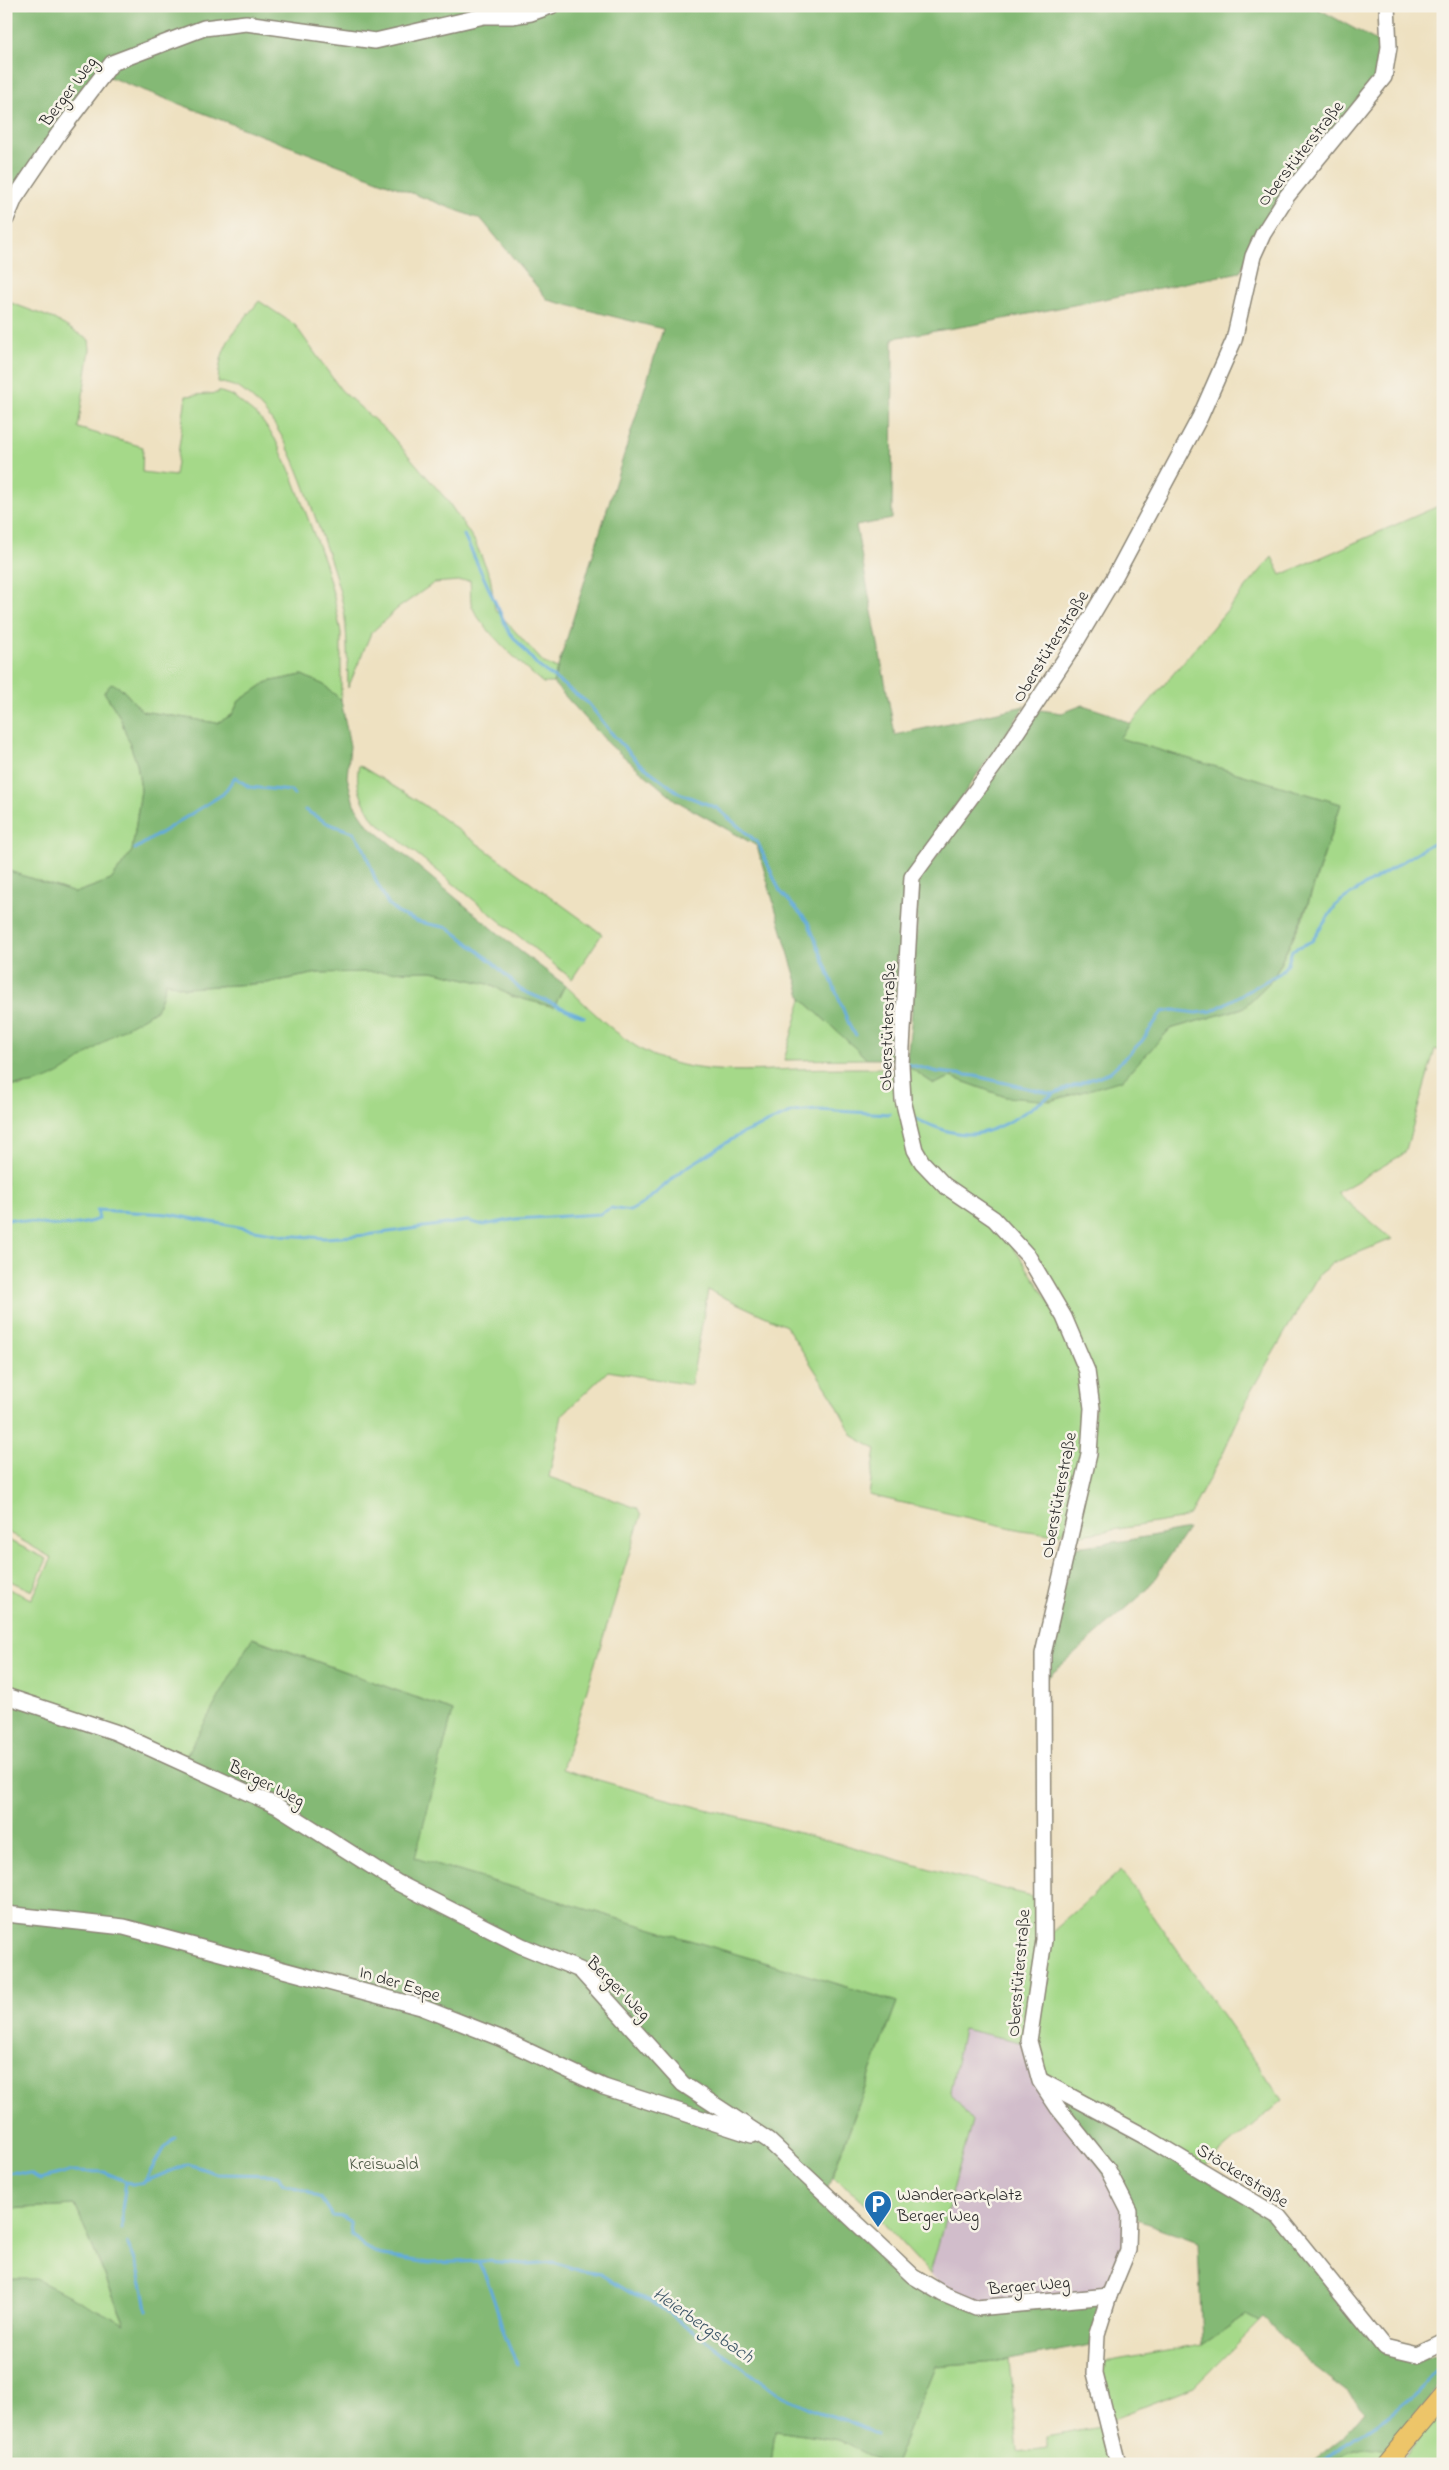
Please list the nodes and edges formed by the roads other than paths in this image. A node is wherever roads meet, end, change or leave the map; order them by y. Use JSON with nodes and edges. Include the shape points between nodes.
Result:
{"nodes":[{"id":1,"x":551,"y":6,"type":"edge"},
{"id":2,"x":1387,"y":6,"type":"edge"},
{"id":3,"x":6,"y":219,"type":"edge"},
{"id":4,"x":6,"y":1696,"type":"edge"},
{"id":5,"x":6,"y":1914,"type":"edge"},
{"id":6,"x":1040,"y":2081,"type":"junction"},
{"id":7,"x":768,"y":2140,"type":"junction"},
{"id":8,"x":1108,"y":2296,"type":"junction"},
{"id":9,"x":1443,"y":2343,"type":"edge"},
{"id":10,"x":1443,"y":2396,"type":"edge"},
{"id":11,"x":1118,"y":2464,"type":"edge"},
{"id":12,"x":1386,"y":2464,"type":"edge"}],
"edges":[{"from":1,"to":3,"type":"street","name":"Berger Weg","via":[[512,16],[484,16],[375,41],[246,23],[204,28],[112,63],[59,133],[16,198]]},
{"from":2,"to":6,"type":"street","name":"Oberstüterstraße","via":[[1389,47],[1384,77],[1287,196],[1263,234],[1253,256],[1234,340],[1200,417],[1114,578],[1073,648],[999,759],[912,877],[901,1064],[903,1100],[915,1150],[944,1185],[994,1219],[1028,1256],[1064,1316],[1087,1371],[1092,1408],[1089,1454],[1043,1654],[1044,1940],[1029,2041]]},
{"from":4,"to":7,"type":"street","name":"Berger Weg","via":[[115,1732],[277,1806],[398,1883],[522,1946],[580,1970],[683,2084]]},
{"from":5,"to":7,"type":"street","name":"In der Espe","via":[[124,1927],[420,2007],[500,2038],[604,2087]]},
{"from":6,"to":8,"type":"street","name":"Oberstüterstraße","via":[[1108,2170],[1129,2211],[1128,2250]]},
{"from":6,"to":9,"type":"street","name":"Stöckerstraße","via":[[1144,2136],[1279,2217],[1384,2347],[1418,2355]]},
{"from":7,"to":8,"type":"street","name":"Berger Weg","via":[[912,2276],[943,2294],[976,2308]]},
{"from":8,"to":11,"type":"street","name":"Oberstüterstraße","via":[[1097,2334],[1095,2373]]},
{"from":10,"to":12,"type":"main road"}]}
